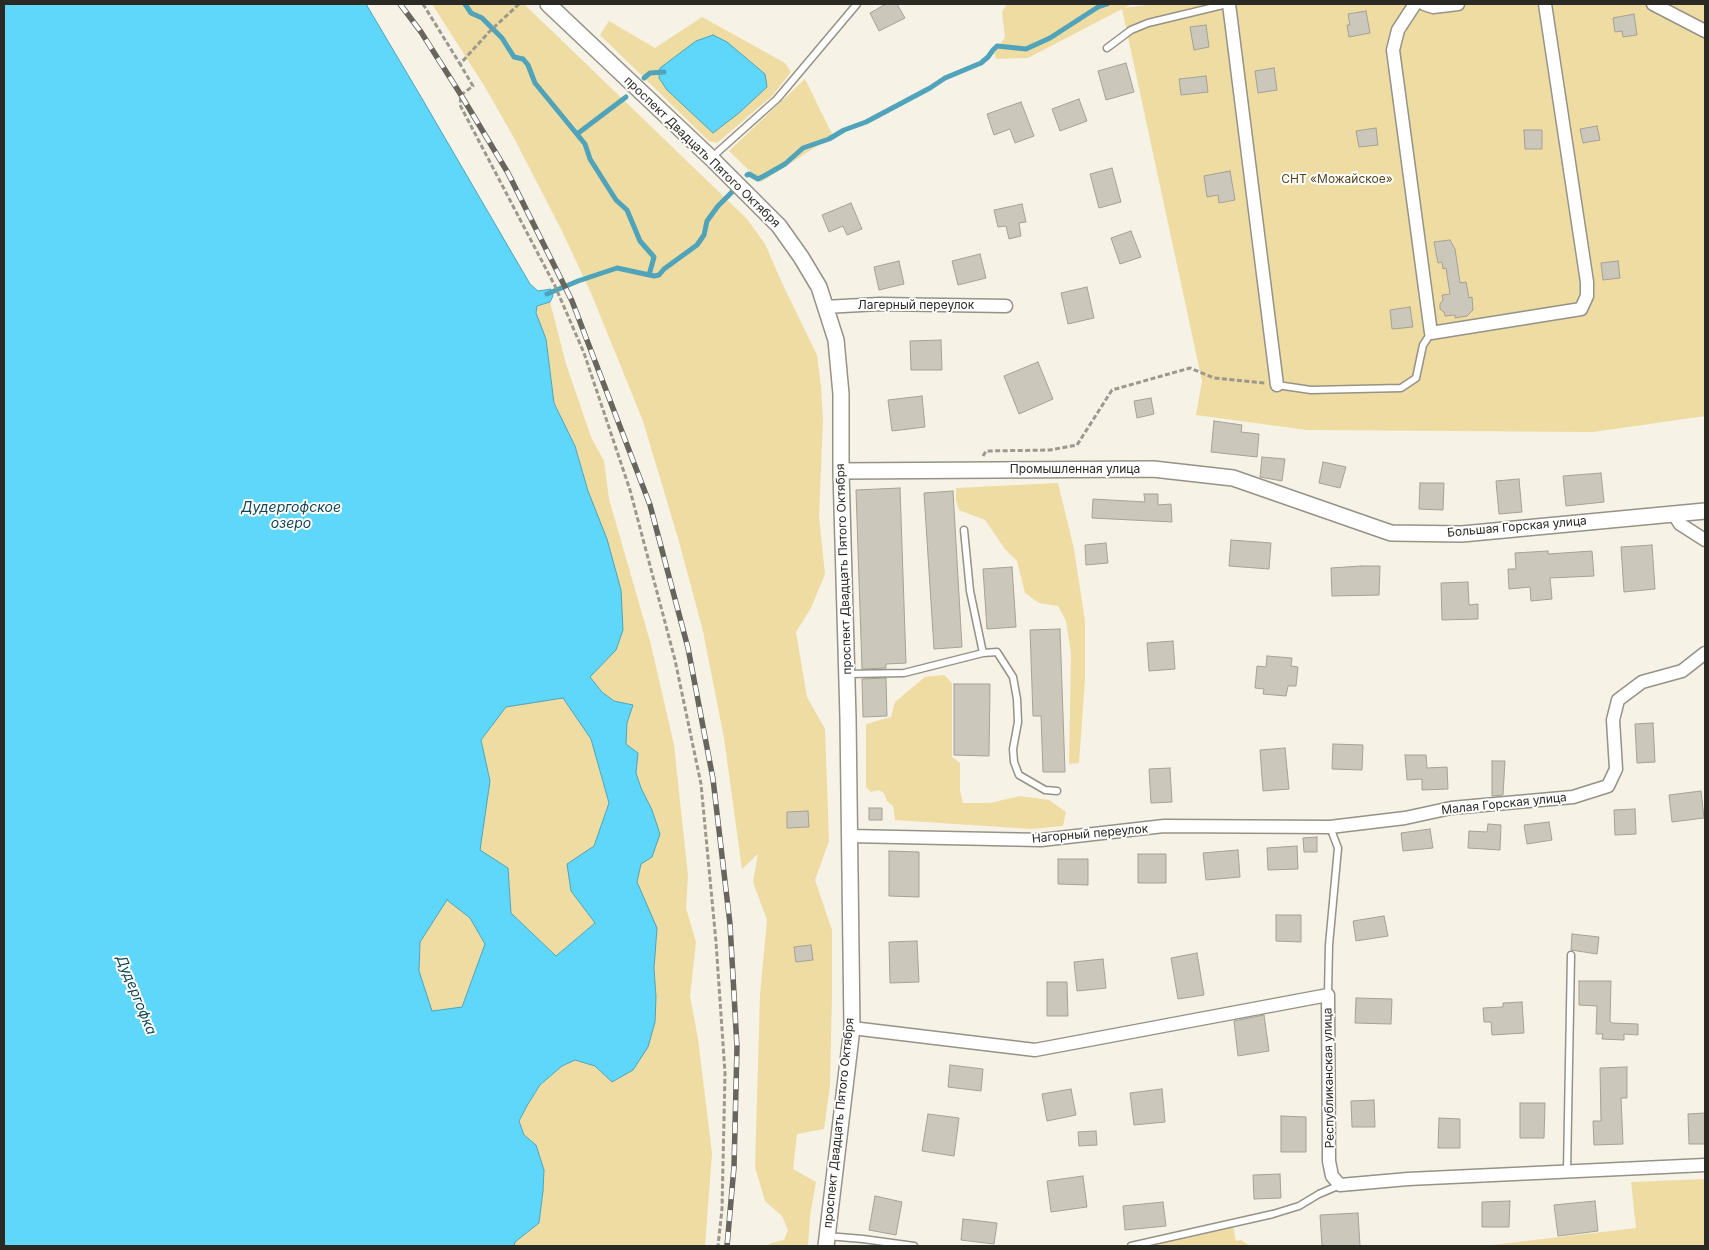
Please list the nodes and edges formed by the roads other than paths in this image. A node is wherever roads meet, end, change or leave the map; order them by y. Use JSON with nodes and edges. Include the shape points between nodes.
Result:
{"nodes":[{"id":1,"x":548,"y":4,"type":"edge"},
{"id":2,"x":857,"y":4,"type":"edge"},
{"id":3,"x":1228,"y":4,"type":"edge"},
{"id":4,"x":1415,"y":4,"type":"edge"},
{"id":5,"x":1424,"y":4,"type":"edge"},
{"id":6,"x":1458,"y":4,"type":"edge"},
{"id":7,"x":1545,"y":4,"type":"edge"},
{"id":8,"x":1653,"y":4,"type":"edge"},
{"id":9,"x":1705,"y":31,"type":"edge"},
{"id":10,"x":1107,"y":48,"type":"dead end"},
{"id":11,"x":711,"y":158,"type":"junction"},
{"id":12,"x":1006,"y":306,"type":"dead end"},
{"id":13,"x":826,"y":307,"type":"junction"},
{"id":14,"x":1431,"y":334,"type":"junction"},
{"id":15,"x":1277,"y":385,"type":"joint"},
{"id":16,"x":841,"y":471,"type":"junction"},
{"id":17,"x":1304,"y":503,"type":"joint"},
{"id":18,"x":1705,"y":511,"type":"edge"},
{"id":19,"x":1673,"y":513,"type":"junction"},
{"id":20,"x":964,"y":530,"type":"dead end"},
{"id":21,"x":1705,"y":540,"type":"edge"},
{"id":22,"x":983,"y":653,"type":"junction"},
{"id":23,"x":1705,"y":653,"type":"edge"},
{"id":24,"x":847,"y":674,"type":"junction"},
{"id":25,"x":1057,"y":792,"type":"dead end"},
{"id":26,"x":1330,"y":827,"type":"junction"},
{"id":27,"x":849,"y":836,"type":"junction"},
{"id":28,"x":1571,"y":955,"type":"dead end"},
{"id":29,"x":1328,"y":995,"type":"junction"},
{"id":30,"x":852,"y":1028,"type":"junction"},
{"id":31,"x":1705,"y":1165,"type":"edge"},
{"id":32,"x":1568,"y":1171,"type":"junction"},
{"id":33,"x":1340,"y":1185,"type":"junction"},
{"id":34,"x":827,"y":1241,"type":"edge"},
{"id":35,"x":914,"y":1246,"type":"edge"},
{"id":36,"x":1131,"y":1246,"type":"edge"}],
"edges":[{"from":1,"to":11,"type":"street","name":"проспект Двадцать Пятого Октября"},
{"from":2,"to":11,"type":"lane","via":[[778,99]]},
{"from":3,"to":10,"type":"lane","via":[[1131,30]]},
{"from":3,"to":15,"type":"street"},
{"from":4,"to":14,"type":"street","via":[[1398,30],[1393,50]]},
{"from":5,"to":6,"type":"street","via":[[1433,8]]},
{"from":7,"to":14,"type":"street","via":[[1587,296],[1581,309]]},
{"from":8,"to":9,"type":"street"},
{"from":11,"to":13,"type":"street","name":"проспект Двадцать Пятого Октября","via":[[779,226],[819,287]]},
{"from":12,"to":13,"type":"street","name":"Лагерный переулок","via":[[879,304]]},
{"from":13,"to":16,"type":"street","name":"проспект Двадцать Пятого Октября","via":[[837,349],[841,394]]},
{"from":14,"to":15,"type":"lane","via":[[1423,345],[1416,378],[1401,388],[1311,390]]},
{"from":16,"to":17,"type":"street","name":"Промышленная улица","via":[[1152,469],[1233,478]]},
{"from":16,"to":24,"type":"street","name":"проспект Двадцать Пятого Октября"},
{"from":17,"to":19,"type":"street","name":"Большая Горская улица","via":[[1391,533],[1462,534]]},
{"from":18,"to":19,"type":"street","name":"Большая Горская улица"},
{"from":19,"to":21,"type":"street","via":[[1680,524]]},
{"from":20,"to":22,"type":"lane","via":[[970,591]]},
{"from":22,"to":24,"type":"lane","via":[[904,672]]},
{"from":22,"to":25,"type":"lane","via":[[997,652],[1013,677],[1018,722],[1013,749],[1020,775],[1045,790]]},
{"from":23,"to":26,"type":"street","name":"Малая Горская улица","via":[[1682,670],[1642,682],[1618,700],[1613,720],[1616,769],[1608,786],[1573,797],[1451,808],[1405,818]]},
{"from":24,"to":27,"type":"street","name":"проспект Двадцать Пятого Октября"},
{"from":26,"to":27,"type":"street","name":"Нагорный переулок","via":[[1164,826],[1041,840]]},
{"from":26,"to":29,"type":"lane","via":[[1338,848],[1328,945]]},
{"from":27,"to":30,"type":"street","name":"проспект Двадцать Пятого Октября"},
{"from":28,"to":32,"type":"lane"},
{"from":29,"to":30,"type":"street","name":"Республиканская улица","via":[[1035,1050]]},
{"from":29,"to":33,"type":"street","name":"Республиканская улица","via":[[1329,1160],[1332,1176]]},
{"from":30,"to":34,"type":"street","name":"проспект Двадцать Пятого Октября"},
{"from":31,"to":32,"type":"street"},
{"from":32,"to":33,"type":"street"},
{"from":33,"to":36,"type":"lane","via":[[1299,1206],[1274,1214]]},
{"from":34,"to":35,"type":"lane","via":[[863,1239]]}]}
